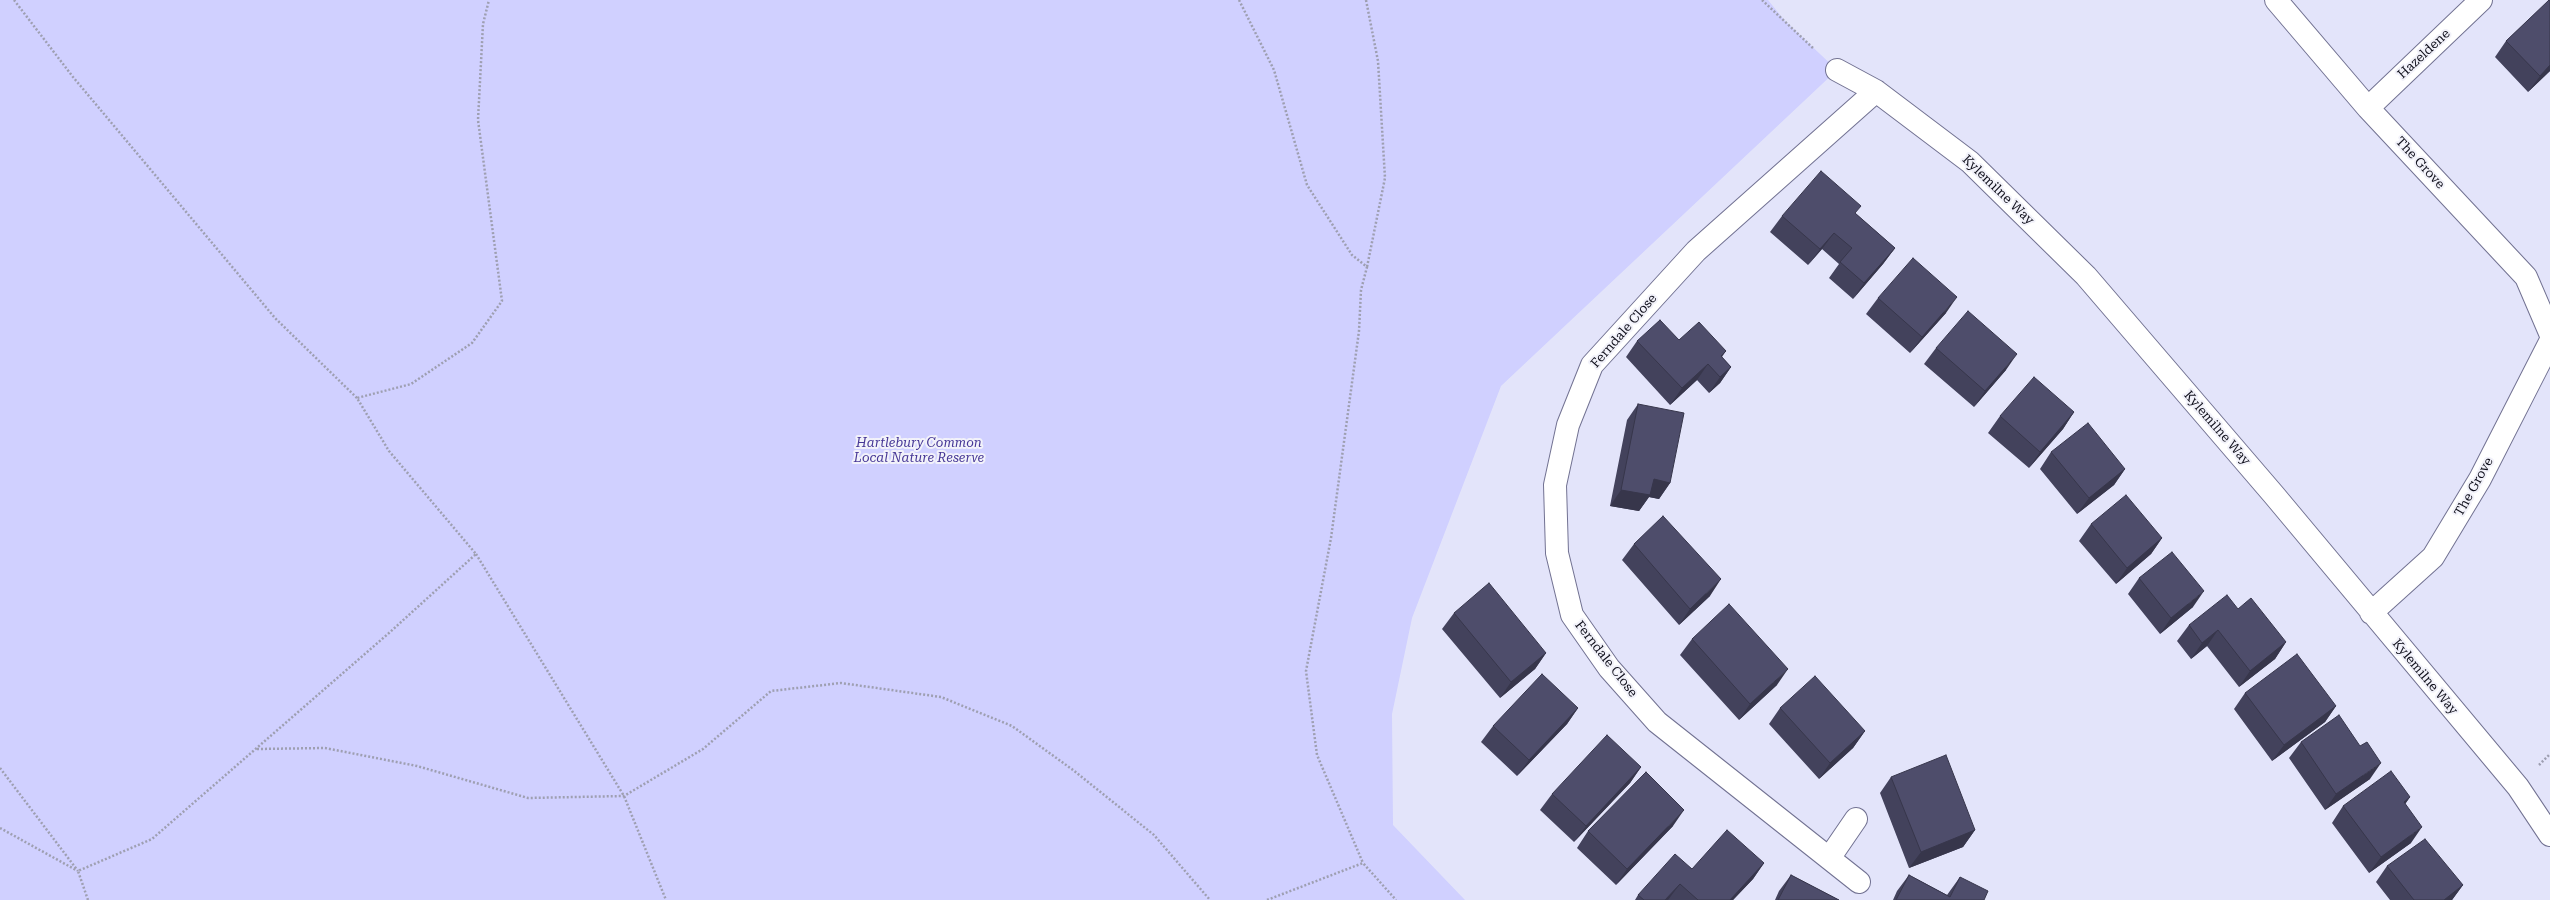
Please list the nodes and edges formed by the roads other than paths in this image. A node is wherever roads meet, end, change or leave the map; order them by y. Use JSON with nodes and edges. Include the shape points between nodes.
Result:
{"nodes":[{"id":1,"x":2276,"y":0,"type":"edge"},
{"id":2,"x":2481,"y":0,"type":"edge"},
{"id":3,"x":1837,"y":70,"type":"road end"},
{"id":4,"x":1876,"y":91,"type":"junction"},
{"id":5,"x":2368,"y":108,"type":"junction"},
{"id":6,"x":2550,"y":333,"type":"edge"},
{"id":7,"x":2550,"y":342,"type":"edge"},
{"id":8,"x":2370,"y":613,"type":"junction"},
{"id":9,"x":1856,"y":819,"type":"dead end"},
{"id":10,"x":2550,"y":835,"type":"edge"},
{"id":11,"x":1830,"y":857,"type":"junction"},
{"id":12,"x":1859,"y":882,"type":"dead end"}],
"edges":[{"from":1,"to":5,"type":"street","name":"The Grove"},
{"from":2,"to":5,"type":"street","name":"Hazeldene"},
{"from":3,"to":4,"type":"street","name":"Kylemilne Way"},
{"from":4,"to":8,"type":"street","name":"Kylemilne Way","via":[[1970,162],[2086,276],[2274,495]]},
{"from":4,"to":11,"type":"street","name":"Ferndale Close","via":[[1696,252],[1592,365],[1568,425],[1555,485],[1557,553],[1572,615],[1609,668],[1658,722]]},
{"from":5,"to":6,"type":"street","name":"The Grove","via":[[2526,277]]},
{"from":7,"to":8,"type":"street","name":"The Grove","via":[[2480,479],[2433,558]]},
{"from":8,"to":10,"type":"street","name":"Kylemilne Way","via":[[2518,787]]},
{"from":9,"to":11,"type":"street"},
{"from":11,"to":12,"type":"street","name":"Ferndale Close"}]}
